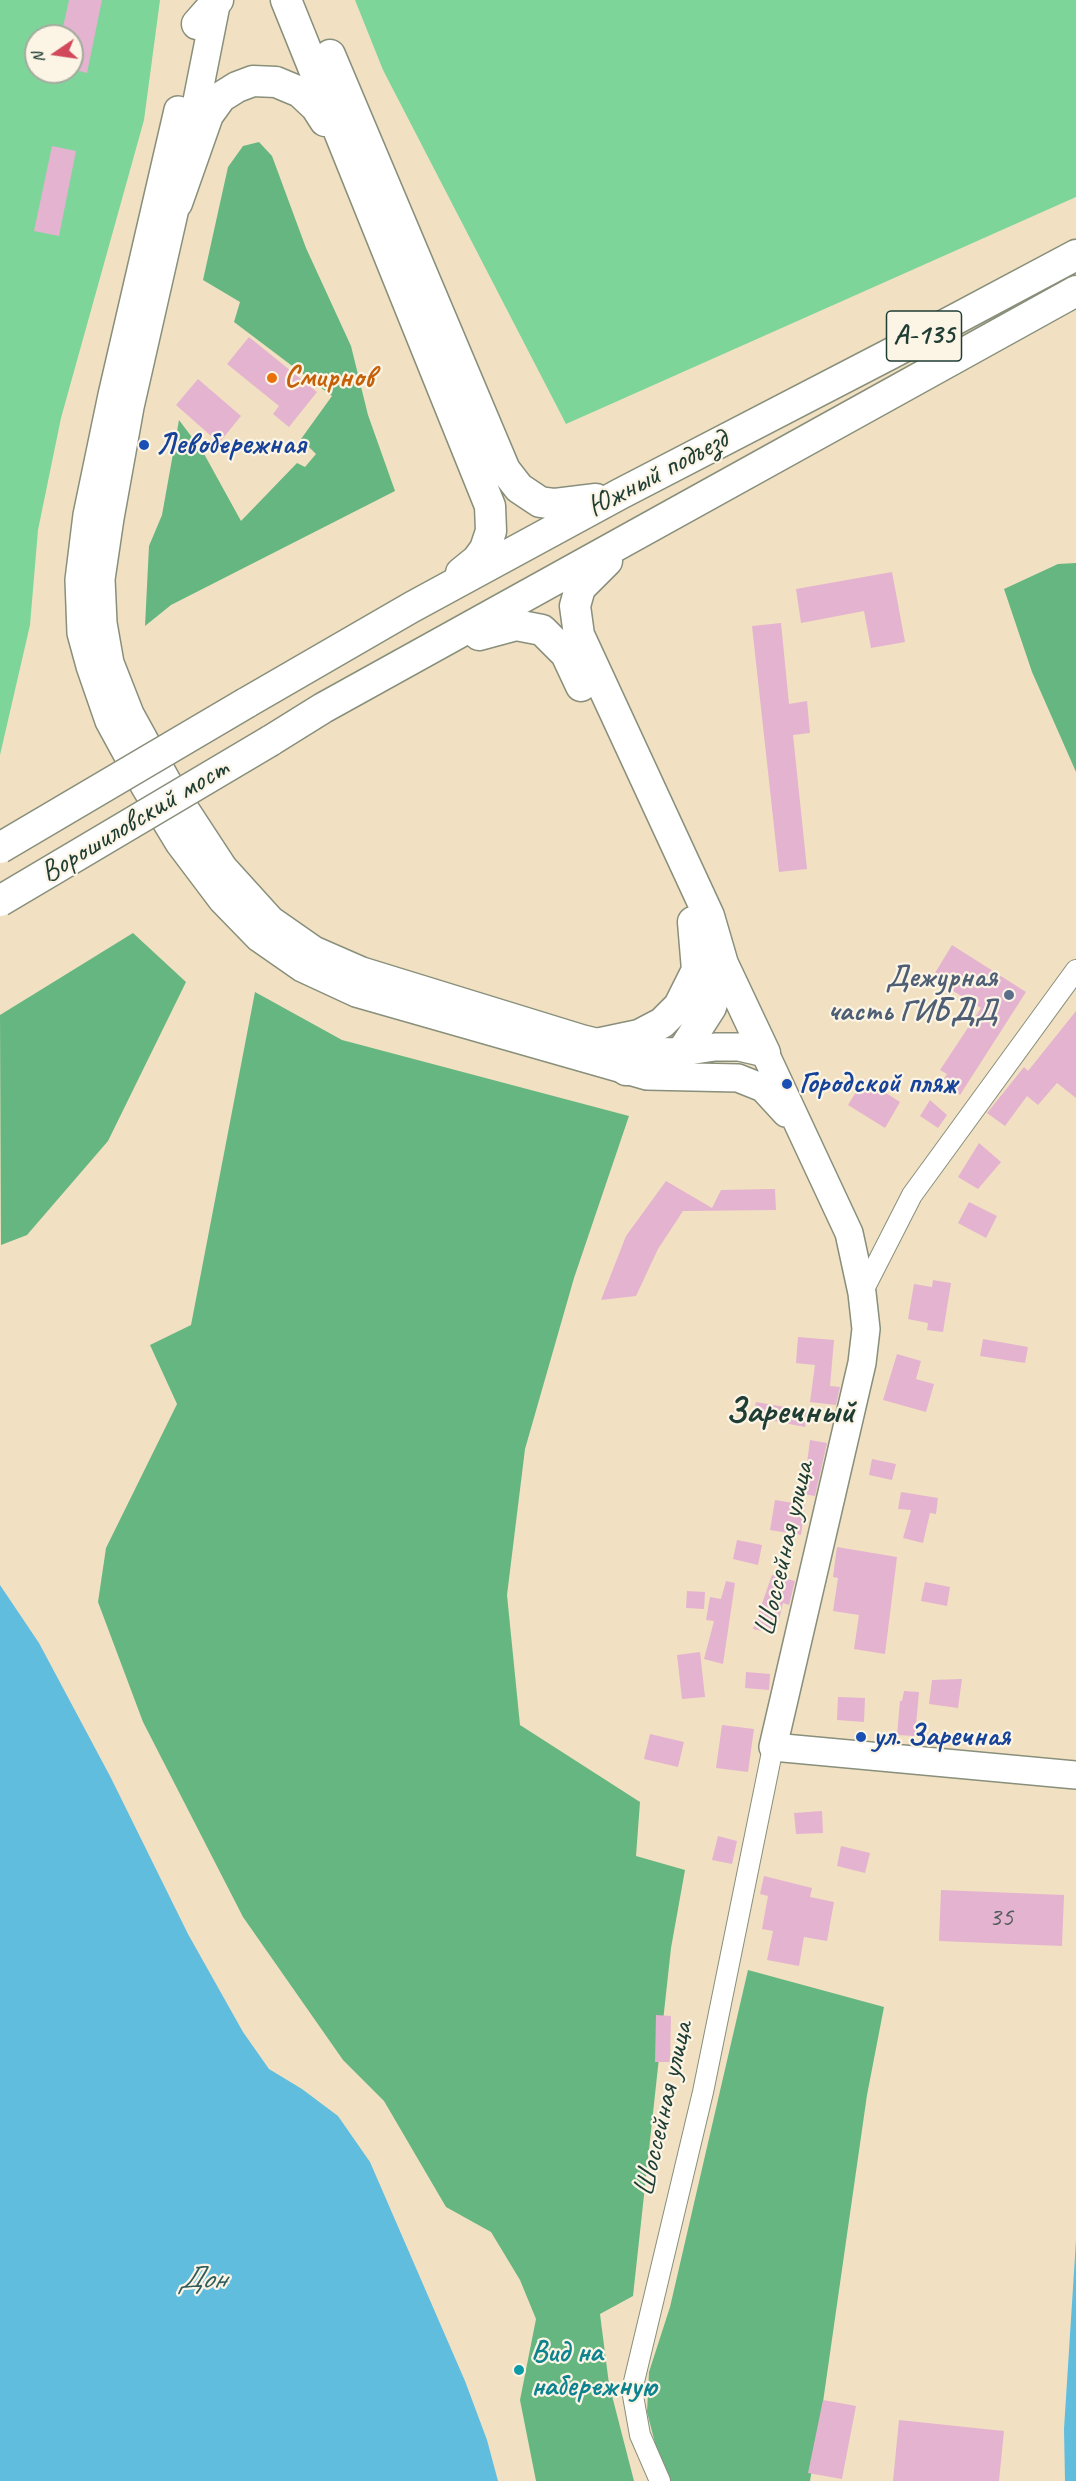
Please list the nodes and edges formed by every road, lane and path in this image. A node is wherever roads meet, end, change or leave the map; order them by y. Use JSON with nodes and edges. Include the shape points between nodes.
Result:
{"nodes":[{"id":1,"x":217,"y":0,"type":"edge"},
{"id":2,"x":287,"y":0,"type":"edge"},
{"id":3,"x":308,"y":0,"type":"edge"},
{"id":4,"x":198,"y":12,"type":"edge"},
{"id":5,"x":319,"y":27,"type":"junction"},
{"id":6,"x":348,"y":156,"type":"junction"},
{"id":7,"x":177,"y":203,"type":"junction"},
{"id":8,"x":1076,"y":255,"type":"edge"},
{"id":9,"x":1076,"y":291,"type":"edge"},
{"id":10,"x":620,"y":494,"type":"junction"},
{"id":11,"x":639,"y":533,"type":"junction"},
{"id":12,"x":412,"y":607,"type":"junction"},
{"id":13,"x":432,"y":647,"type":"junction"},
{"id":14,"x":246,"y":703,"type":"joint"},
{"id":15,"x":270,"y":741,"type":"joint"},
{"id":16,"x":0,"y":848,"type":"edge"},
{"id":17,"x":0,"y":901,"type":"edge"},
{"id":18,"x":693,"y":922,"type":"junction"},
{"id":19,"x":723,"y":964,"type":"junction"},
{"id":20,"x":1076,"y":970,"type":"edge"},
{"id":21,"x":601,"y":1043,"type":"junction"},
{"id":22,"x":682,"y":1052,"type":"junction"},
{"id":23,"x":765,"y":1053,"type":"junction"},
{"id":24,"x":626,"y":1070,"type":"junction"},
{"id":25,"x":799,"y":1128,"type":"junction"},
{"id":26,"x":862,"y":1293,"type":"junction"},
{"id":27,"x":773,"y":1748,"type":"junction"},
{"id":28,"x":1076,"y":1775,"type":"edge"},
{"id":29,"x":660,"y":2481,"type":"edge"}],
"edges":[{"from":1,"to":4,"type":"main road"},
{"from":1,"to":7,"type":"main road"},
{"from":2,"to":5,"type":"main road"},
{"from":2,"to":6,"type":"main road"},
{"from":3,"to":5,"type":"main road"},
{"from":4,"to":24,"type":"main road","via":[[110,406],[78,580],[81,633],[110,721],[179,843],[222,900],[259,938],[302,968],[356,993]]},
{"from":5,"to":10,"type":"main road","via":[[505,470],[519,488],[540,502],[574,504]]},
{"from":6,"to":7,"type":"main road","via":[[316,107],[300,92],[276,82],[253,81],[221,97],[208,115]]},
{"from":6,"to":12,"type":"main road","via":[[490,506],[491,531],[477,560]]},
{"from":7,"to":21,"type":"main road","via":[[130,407],[101,579],[110,663],[130,714],[174,793],[223,867],[271,920],[305,944],[362,971]]},
{"from":8,"to":10,"type":"main road","name":"Южный подъезд","number":"А-135"},
{"from":9,"to":11,"type":"main road","name":"Южный подъезд","number":"А-135"},
{"from":10,"to":12,"type":"main road","name":"Южный подъезд","number":"А-135"},
{"from":11,"to":13,"type":"main road","name":"Южный подъезд","number":"А-135"},
{"from":11,"to":19,"type":"main road","via":[[580,588],[575,619],[709,916]]},
{"from":12,"to":14,"type":"main road","name":"Южный подъезд"},
{"from":13,"to":15,"type":"main road","name":"Южный подъезд"},
{"from":13,"to":18,"type":"main road","via":[[516,625],[542,630],[554,640],[566,654]]},
{"from":14,"to":16,"type":"main road","name":"Ворошиловский мост","bridge":true},
{"from":15,"to":17,"type":"main road","name":"Ворошиловский мост","bridge":true},
{"from":18,"to":19,"type":"main road"},
{"from":18,"to":21,"type":"main road","via":[[697,970],[679,1006],[662,1023],[639,1035]]},
{"from":19,"to":22,"type":"main road","via":[[711,1007]]},
{"from":19,"to":23,"type":"main road"},
{"from":20,"to":26,"type":"street","via":[[912,1195]]},
{"from":21,"to":22,"type":"main road","via":[[633,1051]]},
{"from":22,"to":23,"type":"main road","via":[[739,1047]]},
{"from":22,"to":24,"type":"main road","via":[[657,1064]]},
{"from":23,"to":25,"type":"main road","name":"Шоссейная улица"},
{"from":24,"to":25,"type":"main road","via":[[672,1078],[738,1078],[763,1088]]},
{"from":25,"to":26,"type":"main road","name":"Шоссейная улица","via":[[849,1233]]},
{"from":26,"to":27,"type":"main road","name":"Шоссейная улица","via":[[866,1329],[862,1364]]},
{"from":27,"to":28,"type":"main road"},
{"from":27,"to":29,"type":"street","name":"Шоссейная улица","via":[[703,2092],[632,2390],[640,2435]]}]}
